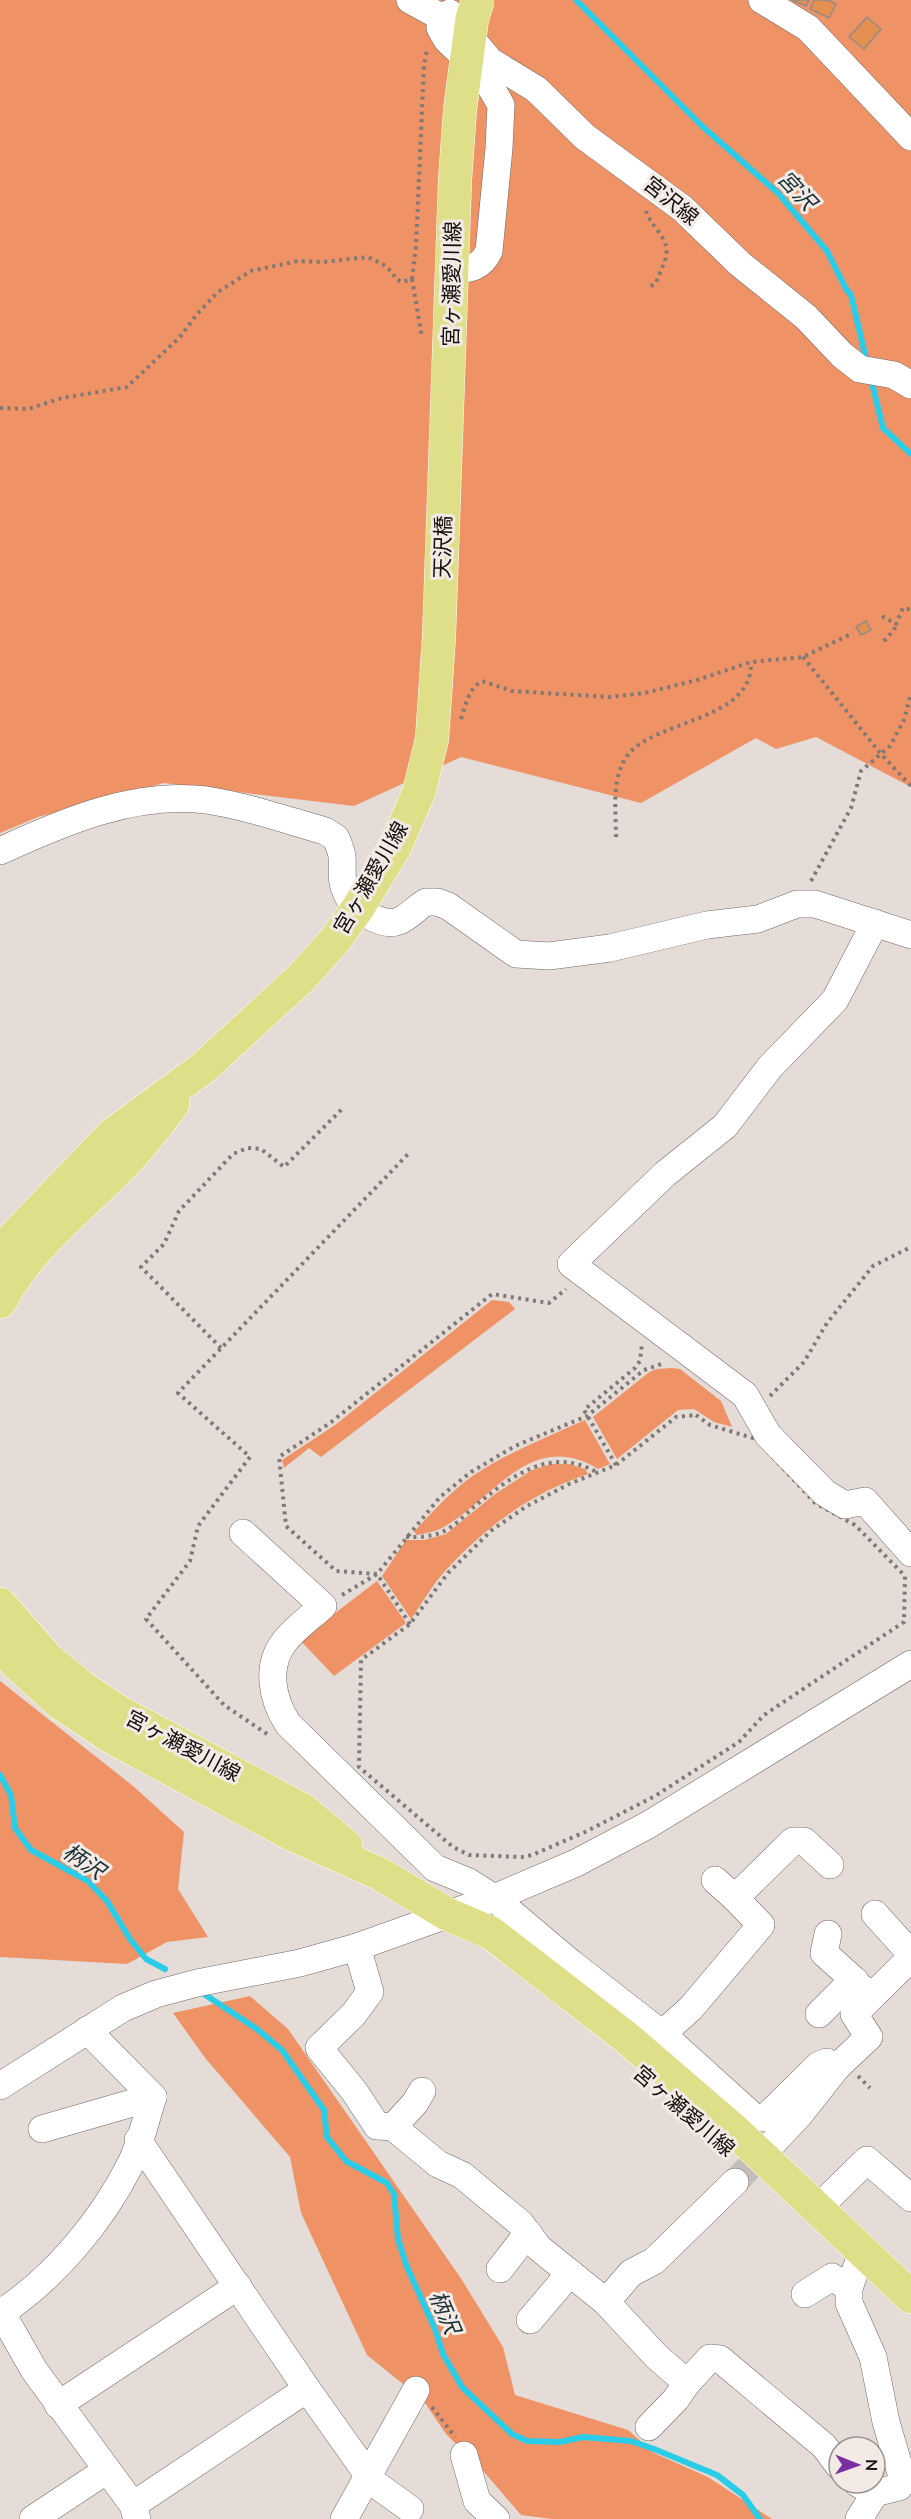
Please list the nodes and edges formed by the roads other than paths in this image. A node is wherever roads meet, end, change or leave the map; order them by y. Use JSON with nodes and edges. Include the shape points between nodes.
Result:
{"nodes":[{"id":1,"x":410,"y":0,"type":"edge"},
{"id":2,"x":478,"y":0,"type":"edge"},
{"id":3,"x":762,"y":0,"type":"edge"},
{"id":4,"x":438,"y":16,"type":"junction"},
{"id":5,"x":911,"y":138,"type":"edge"},
{"id":6,"x":452,"y":270,"type":"junction"},
{"id":7,"x":911,"y":385,"type":"edge"},
{"id":8,"x":446,"y":458,"type":"joint"},
{"id":9,"x":439,"y":637,"type":"joint"},
{"id":10,"x":0,"y":851,"type":"edge"},
{"id":11,"x":358,"y":908,"type":"junction"},
{"id":12,"x":875,"y":923,"type":"junction"},
{"id":13,"x":911,"y":935,"type":"edge"},
{"id":14,"x":203,"y":1068,"type":"junction"},
{"id":15,"x":0,"y":1257,"type":"edge"},
{"id":16,"x":0,"y":1302,"type":"edge"},
{"id":17,"x":243,"y":1533,"type":"dead end"},
{"id":18,"x":911,"y":1553,"type":"edge"},
{"id":19,"x":0,"y":1604,"type":"edge"},
{"id":20,"x":0,"y":1644,"type":"edge"},
{"id":21,"x":911,"y":1664,"type":"edge"},
{"id":22,"x":825,"y":1854,"type":"dead end"},
{"id":23,"x":380,"y":1874,"type":"junction"},
{"id":24,"x":494,"y":1898,"type":"junction"},
{"id":25,"x":447,"y":1914,"type":"junction"},
{"id":26,"x":875,"y":1914,"type":"dead end"},
{"id":27,"x":828,"y":1934,"type":"dead end"},
{"id":28,"x":357,"y":1947,"type":"junction"},
{"id":29,"x":911,"y":1956,"type":"edge"},
{"id":30,"x":864,"y":1988,"type":"junction"},
{"id":31,"x":819,"y":2014,"type":"dead end"},
{"id":32,"x":87,"y":2030,"type":"junction"},
{"id":33,"x":662,"y":2034,"type":"junction"},
{"id":34,"x":0,"y":2086,"type":"edge"},
{"id":35,"x":422,"y":2091,"type":"dead end"},
{"id":36,"x":153,"y":2097,"type":"junction"},
{"id":37,"x":393,"y":2127,"type":"junction"},
{"id":38,"x":42,"y":2129,"type":"dead end"},
{"id":39,"x":757,"y":2133,"type":"junction"},
{"id":40,"x":138,"y":2140,"type":"junction"},
{"id":41,"x":735,"y":2182,"type":"tunnel mouth"},
{"id":42,"x":909,"y":2194,"type":"edge"},
{"id":43,"x":817,"y":2209,"type":"junction"},
{"id":44,"x":528,"y":2233,"type":"junction"},
{"id":45,"x":500,"y":2269,"type":"dead end"},
{"id":46,"x":570,"y":2273,"type":"junction"},
{"id":47,"x":853,"y":2277,"type":"junction"},
{"id":48,"x":238,"y":2286,"type":"junction"},
{"id":49,"x":805,"y":2294,"type":"dead end"},
{"id":50,"x":911,"y":2297,"type":"edge"},
{"id":51,"x":606,"y":2302,"type":"junction"},
{"id":52,"x":1,"y":2311,"type":"edge"},
{"id":53,"x":911,"y":2318,"type":"edge"},
{"id":54,"x":530,"y":2320,"type":"dead end"},
{"id":55,"x":687,"y":2384,"type":"junction"},
{"id":56,"x":307,"y":2389,"type":"junction"},
{"id":57,"x":416,"y":2390,"type":"road end"},
{"id":58,"x":58,"y":2405,"type":"junction"},
{"id":59,"x":649,"y":2427,"type":"dead end"},
{"id":60,"x":827,"y":2450,"type":"edge"},
{"id":61,"x":464,"y":2455,"type":"road end"},
{"id":62,"x":107,"y":2470,"type":"junction"},
{"id":63,"x":367,"y":2476,"type":"junction"},
{"id":64,"x":887,"y":2487,"type":"edge"},
{"id":65,"x":908,"y":2487,"type":"edge"},
{"id":66,"x":864,"y":2495,"type":"edge"},
{"id":67,"x":410,"y":2509,"type":"dead end"},
{"id":68,"x":135,"y":2512,"type":"edge"},
{"id":69,"x":33,"y":2519,"type":"edge"},
{"id":70,"x":344,"y":2519,"type":"edge"},
{"id":71,"x":496,"y":2519,"type":"edge"},
{"id":72,"x":859,"y":2519,"type":"edge"}],
"edges":[{"from":1,"to":4,"type":"street"},
{"from":2,"to":6,"type":"main road","name":"宮ヶ瀬愛川線","bridge":true,"via":[[460,110]]},
{"from":3,"to":5,"type":"street","via":[[808,28]]},
{"from":4,"to":6,"type":"street","via":[[447,40],[483,74],[501,105],[489,251],[484,262],[474,268]]},
{"from":4,"to":7,"type":"street","name":"宮沢線","via":[[450,13],[490,61],[536,89],[585,137],[682,208],[740,264],[806,317],[842,355],[860,369],[894,375]]},
{"from":6,"to":8,"type":"main road","name":"宮ヶ瀬愛川線"},
{"from":8,"to":9,"type":"main road","name":"天沢橋"},
{"from":9,"to":11,"type":"main road","name":"宮ヶ瀬愛川線","via":[[432,739],[418,792],[395,847]]},
{"from":10,"to":11,"type":"street","via":[[123,805],[205,800],[325,831],[336,838],[342,854],[341,874],[346,893]]},
{"from":11,"to":12,"type":"street","via":[[392,923],[426,902],[437,902],[516,954],[549,956],[610,948],[707,925],[759,919],[801,904],[815,904]]},
{"from":11,"to":14,"type":"main road","name":"宮ヶ瀬愛川線","via":[[301,978]]},
{"from":12,"to":13,"type":"street"},
{"from":12,"to":18,"type":"street","via":[[835,1000],[770,1067],[725,1126],[665,1174],[571,1264],[745,1395],[745,1418],[768,1435],[825,1493],[845,1505],[865,1501]]},
{"from":14,"to":15,"type":"main road","name":"宮ヶ瀬愛川線","via":[[113,1134],[13,1238]]},
{"from":14,"to":16,"type":"main road","name":"宮ヶ瀬愛川線","via":[[132,1155],[49,1233]]},
{"from":17,"to":24,"type":"street","via":[[323,1606],[285,1641],[275,1659],[272,1683],[276,1706],[288,1724],[435,1868]]},
{"from":19,"to":23,"type":"main road","name":"宮ヶ瀬愛川線","via":[[48,1659],[83,1688],[119,1712],[303,1810]]},
{"from":20,"to":23,"type":"main road","name":"宮ヶ瀬愛川線","via":[[60,1703],[111,1737],[291,1834]]},
{"from":21,"to":24,"type":"street","via":[[648,1825],[576,1863]]},
{"from":22,"to":33,"type":"street","via":[[804,1841],[793,1841],[725,1889],[761,1925],[731,1975]]},
{"from":23,"to":25,"type":"main road","name":"宮ヶ瀬愛川線"},
{"from":24,"to":25,"type":"street"},
{"from":24,"to":33,"type":"street"},
{"from":25,"to":28,"type":"street"},
{"from":25,"to":39,"type":"main road","name":"宮ヶ瀬愛川線","via":[[491,1933]]},
{"from":25,"to":47,"type":"main road","name":"宮ヶ瀬愛川線","via":[[735,2154],[815,2226]]},
{"from":26,"to":29,"type":"street"},
{"from":27,"to":30,"type":"street","via":[[824,1953]]},
{"from":28,"to":32,"type":"street","via":[[156,1994]]},
{"from":28,"to":37,"type":"street","via":[[370,1992],[319,2048],[378,2126]]},
{"from":29,"to":30,"type":"street"},
{"from":30,"to":31,"type":"street","via":[[849,1983]]},
{"from":30,"to":39,"type":"street","via":[[854,2014],[869,2037],[837,2067],[799,2115]]},
{"from":32,"to":34,"type":"street"},
{"from":32,"to":36,"type":"street"},
{"from":33,"to":39,"type":"street"},
{"from":35,"to":37,"type":"street"},
{"from":36,"to":38,"type":"street"},
{"from":36,"to":40,"type":"street"},
{"from":37,"to":44,"type":"street","via":[[438,2164],[462,2175]]},
{"from":39,"to":43,"type":"main road","name":"宮ヶ瀬愛川線"},
{"from":40,"to":48,"type":"street"},
{"from":40,"to":52,"type":"street","via":[[132,2161],[97,2220],[28,2295]]},
{"from":41,"to":51,"type":"street","via":[[654,2261],[631,2273]]},
{"from":42,"to":43,"type":"street","via":[[867,2160]]},
{"from":43,"to":50,"type":"main road","name":"宮ヶ瀬愛川線"},
{"from":44,"to":45,"type":"street"},
{"from":44,"to":46,"type":"street","via":[[539,2248]]},
{"from":46,"to":51,"type":"street"},
{"from":46,"to":54,"type":"street"},
{"from":47,"to":49,"type":"street","via":[[832,2277]]},
{"from":47,"to":53,"type":"main road","name":"宮ヶ瀬愛川線"},
{"from":47,"to":65,"type":"street","via":[[849,2303],[873,2357],[886,2422]]},
{"from":48,"to":56,"type":"street"},
{"from":48,"to":58,"type":"street"},
{"from":51,"to":55,"type":"street"},
{"from":52,"to":58,"type":"street"},
{"from":55,"to":59,"type":"street"},
{"from":55,"to":60,"type":"street","via":[[710,2358],[720,2359]]},
{"from":56,"to":63,"type":"street"},
{"from":56,"to":68,"type":"street"},
{"from":57,"to":63,"type":"street"},
{"from":58,"to":62,"type":"street"},
{"from":61,"to":71,"type":"street","via":[[477,2501]]},
{"from":62,"to":68,"type":"street"},
{"from":62,"to":69,"type":"street"},
{"from":63,"to":67,"type":"street"},
{"from":63,"to":70,"type":"street"},
{"from":64,"to":65,"type":"street"},
{"from":66,"to":72,"type":"street"}]}
